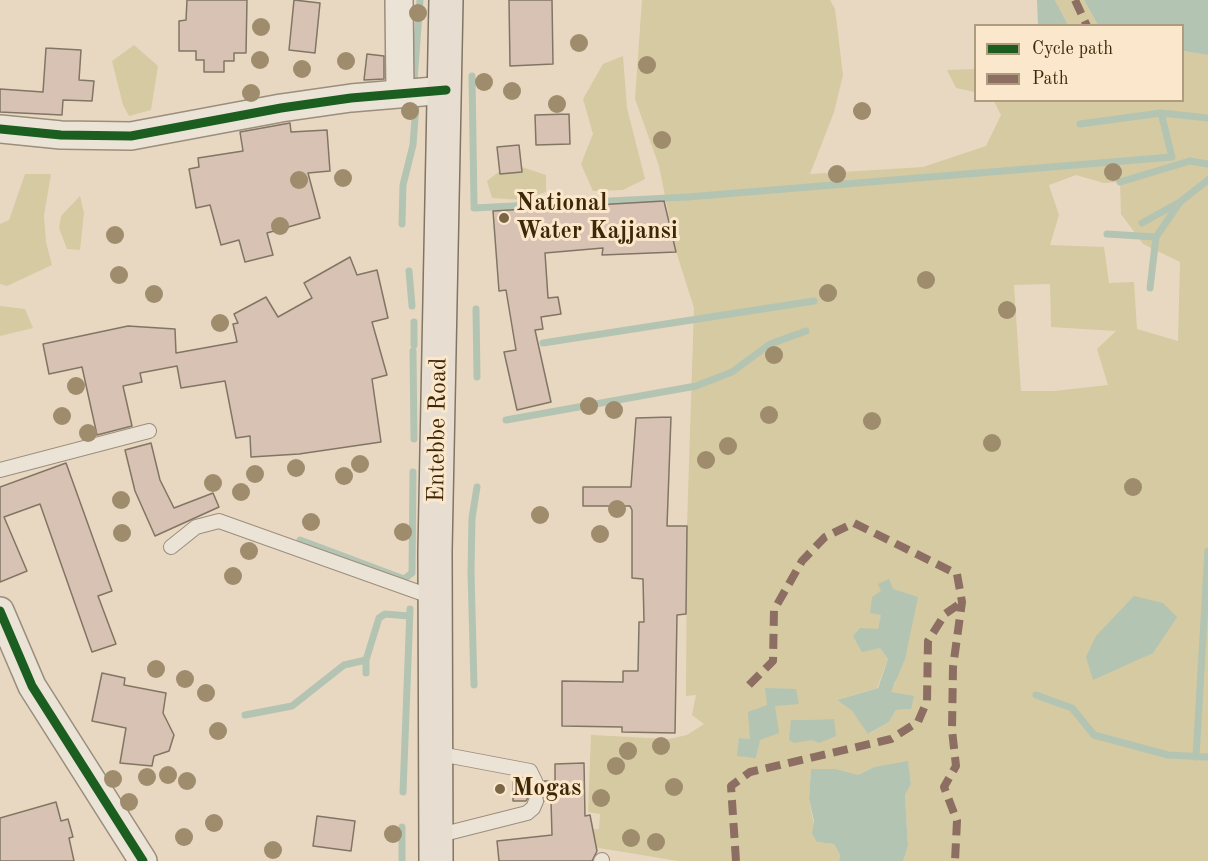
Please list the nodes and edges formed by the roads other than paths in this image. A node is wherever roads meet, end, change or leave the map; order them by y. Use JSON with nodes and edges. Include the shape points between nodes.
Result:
{"nodes":[{"id":1,"x":399,"y":0,"type":"edge"},
{"id":2,"x":447,"y":0,"type":"edge"},
{"id":3,"x":446,"y":90,"type":"junction"},
{"id":4,"x":400,"y":93,"type":"junction"},
{"id":5,"x":0,"y":129,"type":"edge"},
{"id":6,"x":149,"y":431,"type":"dead end"},
{"id":7,"x":0,"y":470,"type":"edge"},
{"id":8,"x":171,"y":547,"type":"dead end"},
{"id":9,"x":435,"y":598,"type":"junction"},
{"id":10,"x":0,"y":611,"type":"edge"},
{"id":11,"x":434,"y":753,"type":"junction"},
{"id":12,"x":536,"y":782,"type":"dead end"},
{"id":13,"x":536,"y":801,"type":"dead end"},
{"id":14,"x":436,"y":848,"type":"edge"},
{"id":15,"x":142,"y":861,"type":"edge"}],
"edges":[{"from":1,"to":4,"type":"street"},
{"from":2,"to":3,"type":"main road","name":"Entebbe Road"},
{"from":3,"to":4,"type":"street"},
{"from":3,"to":9,"type":"main road","name":"Entebbe Road"},
{"from":4,"to":5,"type":"street","via":[[280,108],[131,136]]},
{"from":6,"to":7,"type":"lane"},
{"from":8,"to":9,"type":"lane","via":[[196,527],[219,521]]},
{"from":9,"to":11,"type":"main road","name":"Entebbe Road"},
{"from":10,"to":15,"type":"street","via":[[32,686]]},
{"from":11,"to":12,"type":"lane","via":[[530,771]]},
{"from":11,"to":14,"type":"main road","name":"Entebbe Road"},
{"from":13,"to":14,"type":"lane","via":[[527,813]]}]}
